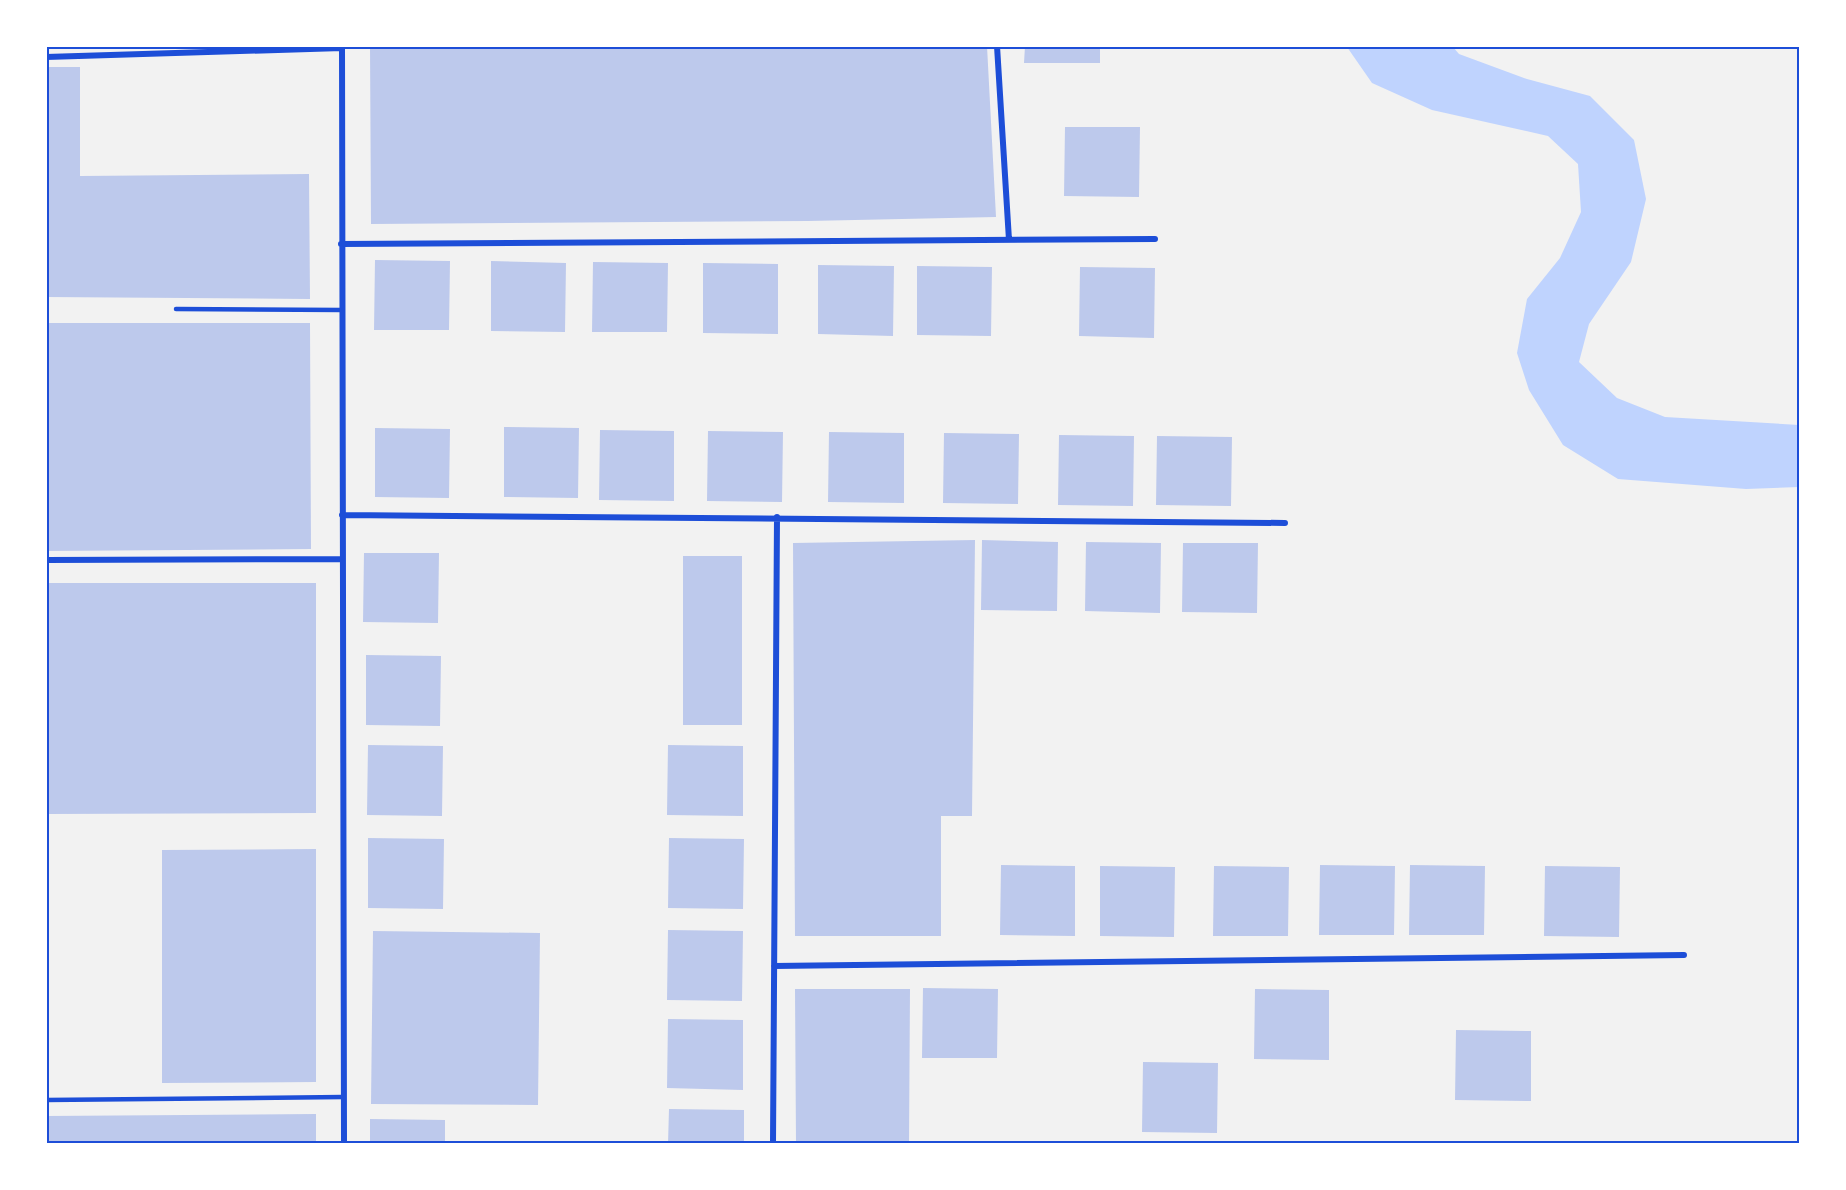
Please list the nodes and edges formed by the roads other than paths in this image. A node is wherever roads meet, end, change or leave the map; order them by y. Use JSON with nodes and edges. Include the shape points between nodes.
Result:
{"nodes":[{"id":1,"x":997,"y":46,"type":"edge"},
{"id":2,"x":342,"y":47,"type":"edge"},
{"id":3,"x":46,"y":57,"type":"edge"},
{"id":4,"x":1155,"y":239,"type":"dead end"},
{"id":5,"x":1009,"y":240,"type":"junction"},
{"id":6,"x":341,"y":244,"type":"junction"},
{"id":7,"x":176,"y":309,"type":"dead end"},
{"id":8,"x":342,"y":310,"type":"junction"},
{"id":9,"x":342,"y":515,"type":"junction"},
{"id":10,"x":777,"y":517,"type":"junction"},
{"id":11,"x":1285,"y":522,"type":"dead end"},
{"id":12,"x":342,"y":559,"type":"junction"},
{"id":13,"x":46,"y":560,"type":"edge"},
{"id":14,"x":1684,"y":955,"type":"dead end"},
{"id":15,"x":774,"y":966,"type":"junction"},
{"id":16,"x":344,"y":1097,"type":"junction"},
{"id":17,"x":46,"y":1100,"type":"edge"},
{"id":18,"x":344,"y":1143,"type":"edge"},
{"id":19,"x":773,"y":1143,"type":"edge"}],
"edges":[{"from":1,"to":5,"type":"street"},
{"from":2,"to":3,"type":"street"},
{"from":2,"to":6,"type":"street"},
{"from":4,"to":5,"type":"street"},
{"from":5,"to":6,"type":"street"},
{"from":6,"to":8,"type":"street"},
{"from":7,"to":8,"type":"lane"},
{"from":8,"to":9,"type":"street"},
{"from":9,"to":10,"type":"street"},
{"from":9,"to":12,"type":"street"},
{"from":10,"to":11,"type":"street"},
{"from":10,"to":15,"type":"street"},
{"from":12,"to":13,"type":"street"},
{"from":12,"to":16,"type":"street"},
{"from":14,"to":15,"type":"street"},
{"from":15,"to":19,"type":"street"},
{"from":16,"to":17,"type":"lane"},
{"from":16,"to":18,"type":"street"}]}
